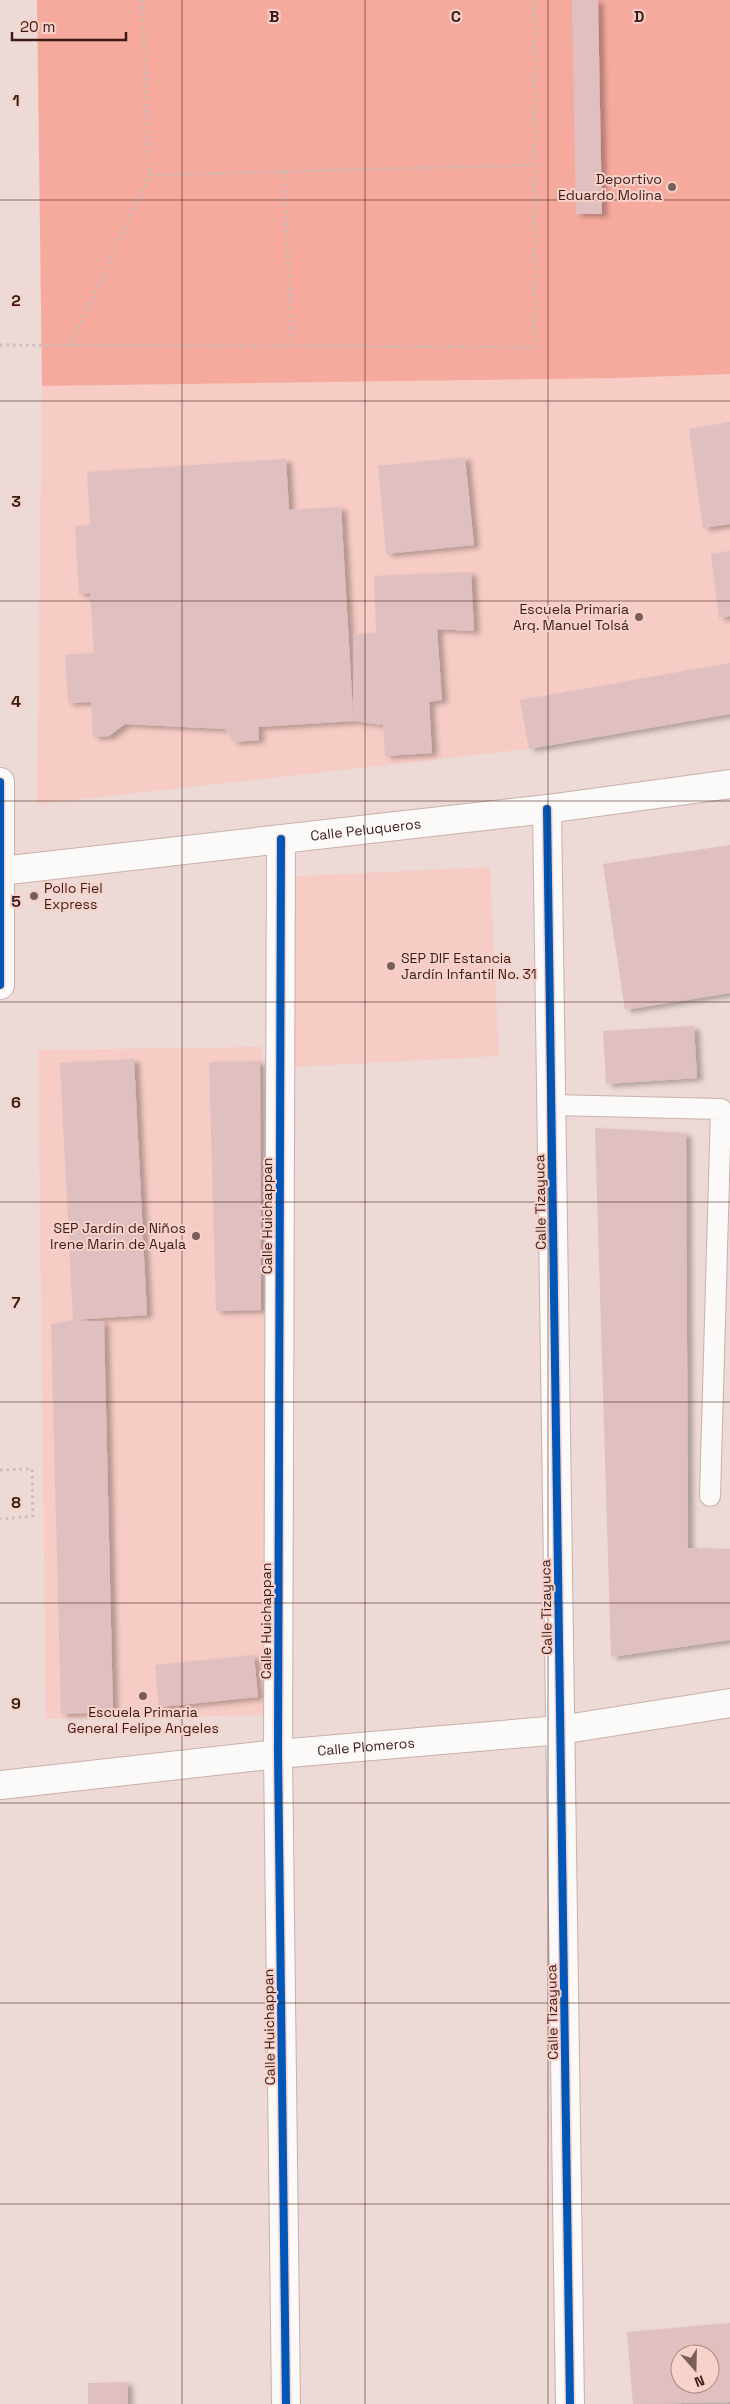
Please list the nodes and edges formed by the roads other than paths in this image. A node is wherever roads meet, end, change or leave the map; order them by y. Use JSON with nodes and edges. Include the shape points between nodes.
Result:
{"nodes":[{"id":1,"x":0,"y":782,"type":"edge"},
{"id":2,"x":730,"y":784,"type":"edge"},
{"id":3,"x":547,"y":809,"type":"junction"},
{"id":4,"x":281,"y":839,"type":"junction"},
{"id":5,"x":1,"y":871,"type":"edge"},
{"id":6,"x":0,"y":985,"type":"edge"},
{"id":7,"x":552,"y":1105,"type":"junction"},
{"id":8,"x":710,"y":1496,"type":"dead end"},
{"id":9,"x":730,"y":1703,"type":"edge"},
{"id":10,"x":560,"y":1730,"type":"junction"},
{"id":11,"x":278,"y":1754,"type":"junction"},
{"id":12,"x":0,"y":1785,"type":"edge"},
{"id":13,"x":286,"y":2404,"type":"edge"},
{"id":14,"x":570,"y":2404,"type":"edge"}],
"edges":[{"from":1,"to":5,"type":"street"},
{"from":2,"to":3,"type":"street","name":"Calle Peluqueros"},
{"from":3,"to":4,"type":"street","name":"Calle Peluqueros"},
{"from":3,"to":7,"type":"street","name":"Calle Tizayuca"},
{"from":4,"to":5,"type":"street","name":"Calle Peluqueros"},
{"from":4,"to":11,"type":"street","name":"Calle Huichappan"},
{"from":5,"to":6,"type":"street"},
{"from":7,"to":8,"type":"lane","via":[[721,1109]]},
{"from":7,"to":10,"type":"street","name":"Calle Tizayuca"},
{"from":9,"to":10,"type":"street","name":"Calle Plomeros"},
{"from":10,"to":11,"type":"street","name":"Calle Plomeros"},
{"from":10,"to":14,"type":"street","name":"Calle Tizayuca"},
{"from":11,"to":12,"type":"street","name":"Calle Plomeros"},
{"from":11,"to":13,"type":"street","name":"Calle Huichappan"}]}
